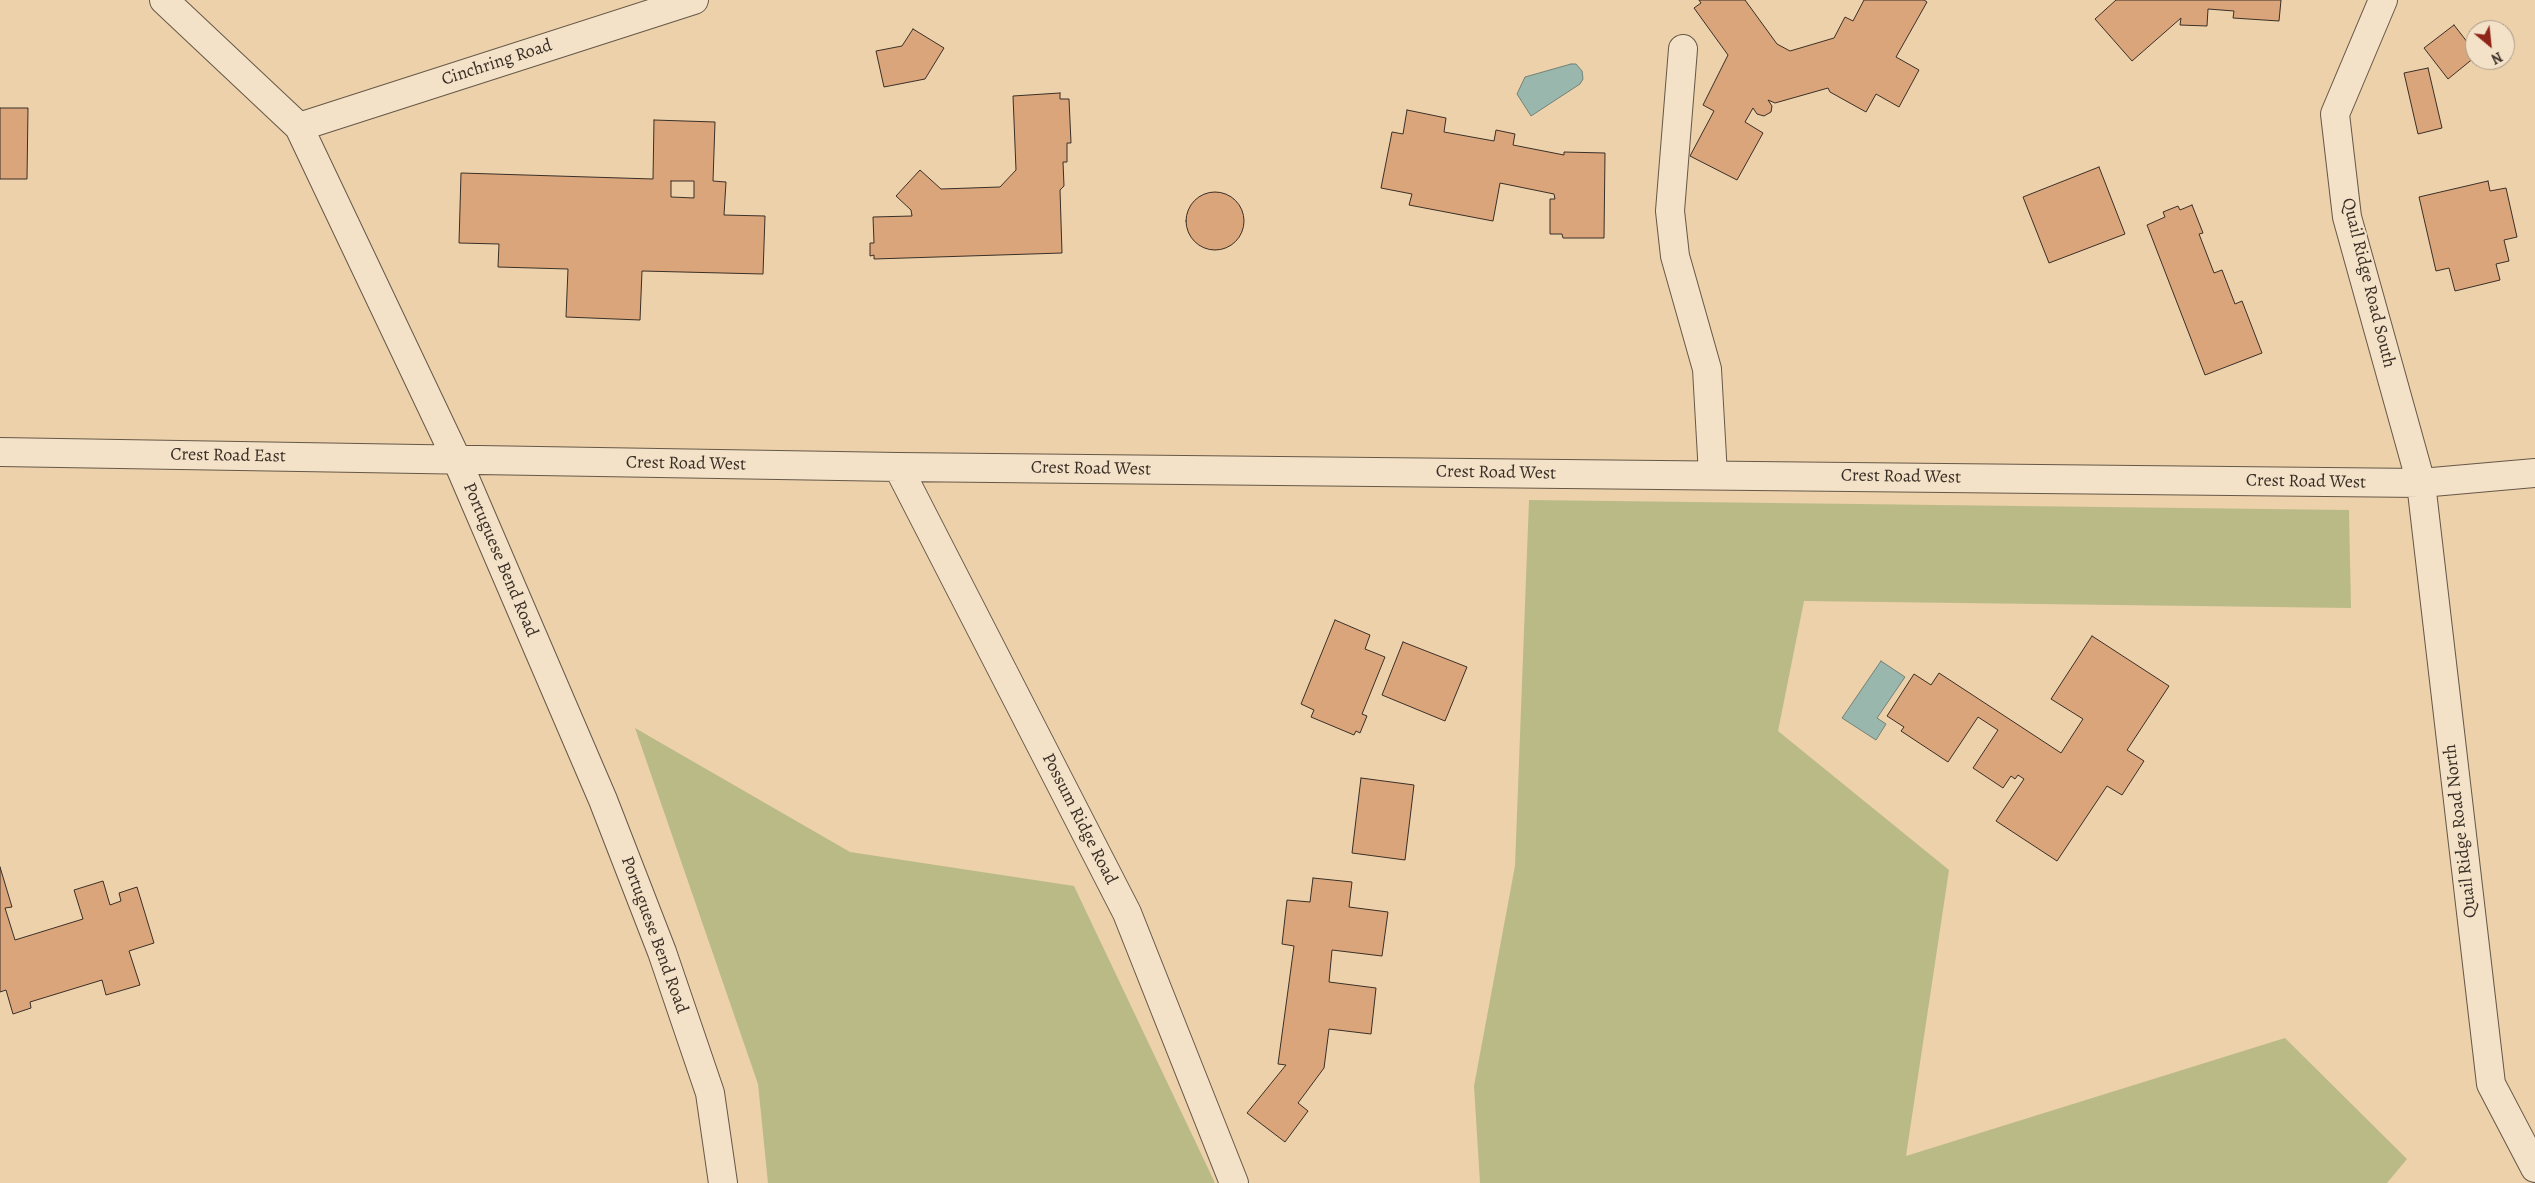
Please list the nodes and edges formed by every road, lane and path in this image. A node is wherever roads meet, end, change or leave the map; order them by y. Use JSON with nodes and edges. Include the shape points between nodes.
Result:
{"nodes":[{"id":1,"x":164,"y":0,"type":"edge"},
{"id":2,"x":694,"y":0,"type":"edge"},
{"id":3,"x":2382,"y":0,"type":"edge"},
{"id":4,"x":1683,"y":48,"type":"dead end"},
{"id":5,"x":299,"y":126,"type":"junction"},
{"id":6,"x":0,"y":452,"type":"edge"},
{"id":7,"x":457,"y":460,"type":"junction"},
{"id":8,"x":898,"y":467,"type":"junction"},
{"id":9,"x":2535,"y":473,"type":"edge"},
{"id":10,"x":1713,"y":475,"type":"junction"},
{"id":11,"x":2421,"y":483,"type":"junction"},
{"id":12,"x":2535,"y":1168,"type":"edge"},
{"id":13,"x":723,"y":1183,"type":"edge"},
{"id":14,"x":1234,"y":1183,"type":"edge"}],
"edges":[{"from":1,"to":5,"type":"street","name":"Portuguese Bend Road"},
{"from":2,"to":5,"type":"street","name":"Cinchring Road"},
{"from":3,"to":11,"type":"street","name":"Quail Ridge Road South","via":[[2335,114],[2347,217]]},
{"from":4,"to":10,"type":"street","via":[[1670,210],[1674,256],[1707,368]]},
{"from":5,"to":7,"type":"street","name":"Portuguese Bend Road"},
{"from":6,"to":7,"type":"street","name":"Crest Road East"},
{"from":7,"to":8,"type":"street","name":"Crest Road West"},
{"from":7,"to":13,"type":"street","name":"Portuguese Bend Road","via":[[603,800],[662,952],[710,1093]]},
{"from":8,"to":10,"type":"street","name":"Crest Road West"},
{"from":8,"to":14,"type":"street","name":"Possum Ridge Road","via":[[1127,913]]},
{"from":9,"to":11,"type":"street","name":"Crest Road West"},
{"from":10,"to":11,"type":"street","name":"Crest Road West"},
{"from":11,"to":12,"type":"street","name":"Quail Ridge Road North","via":[[2490,1084]]}]}
